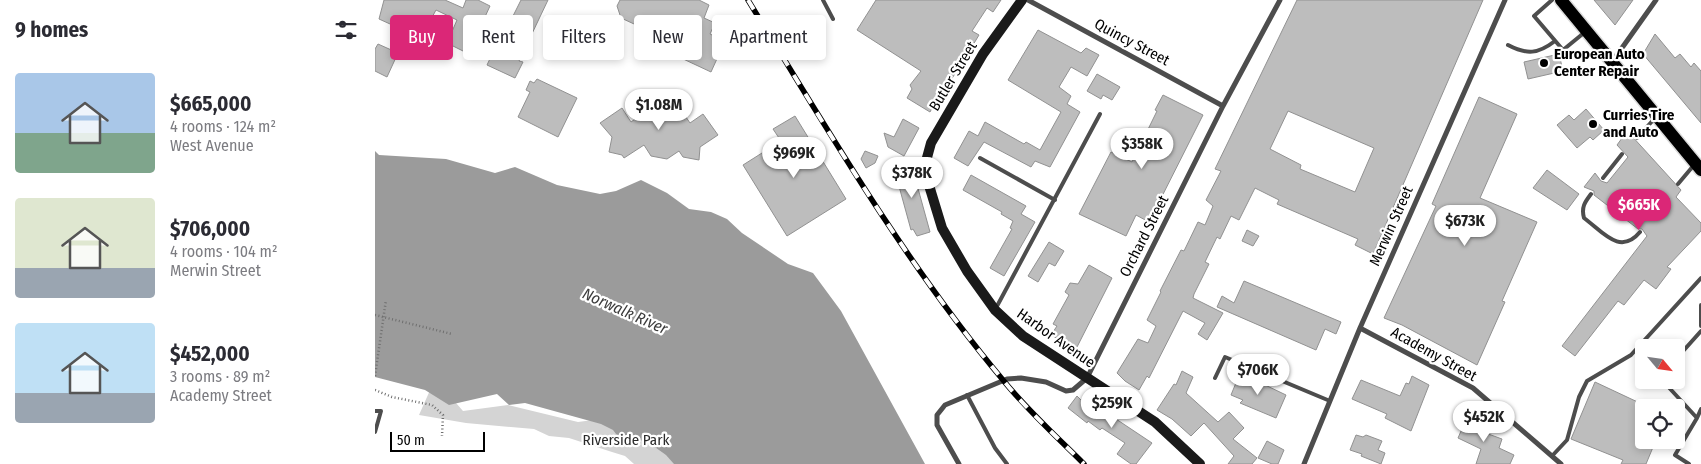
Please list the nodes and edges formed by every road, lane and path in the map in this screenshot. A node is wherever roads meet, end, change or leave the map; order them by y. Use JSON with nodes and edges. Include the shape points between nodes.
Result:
{"nodes":[{"id":1,"x":823,"y":0,"type":"edge"},
{"id":2,"x":1022,"y":0,"type":"edge"},
{"id":3,"x":1028,"y":0,"type":"edge"},
{"id":4,"x":1280,"y":0,"type":"edge"},
{"id":5,"x":1505,"y":0,"type":"edge"},
{"id":6,"x":1552,"y":0,"type":"edge"},
{"id":7,"x":1561,"y":0,"type":"edge"},
{"id":8,"x":1656,"y":0,"type":"edge"},
{"id":9,"x":833,"y":19,"type":"dead end"},
{"id":10,"x":1586,"y":30,"type":"junction"},
{"id":11,"x":1555,"y":41,"type":"junction"},
{"id":12,"x":1508,"y":45,"type":"dead end"},
{"id":13,"x":1611,"y":62,"type":"junction"},
{"id":14,"x":1223,"y":106,"type":"junction"},
{"id":15,"x":1100,"y":114,"type":"dead end"},
{"id":16,"x":1656,"y":116,"type":"junction"},
{"id":17,"x":1637,"y":138,"type":"dead end"},
{"id":18,"x":1622,"y":154,"type":"dead end"},
{"id":19,"x":980,"y":158,"type":"dead end"},
{"id":20,"x":1698,"y":166,"type":"edge"},
{"id":21,"x":926,"y":174,"type":"joint"},
{"id":22,"x":1603,"y":178,"type":"dead end"},
{"id":23,"x":1678,"y":184,"type":"dead end"},
{"id":24,"x":1591,"y":194,"type":"dead end"},
{"id":25,"x":1055,"y":200,"type":"junction"},
{"id":26,"x":1666,"y":200,"type":"dead end"},
{"id":27,"x":1653,"y":216,"type":"dead end"},
{"id":28,"x":1640,"y":232,"type":"dead end"},
{"id":29,"x":1701,"y":278,"type":"edge"},
{"id":30,"x":386,"y":300,"type":"dead end"},
{"id":31,"x":1701,"y":305,"type":"edge"},
{"id":32,"x":995,"y":310,"type":"junction"},
{"id":33,"x":375,"y":315,"type":"edge"},
{"id":34,"x":384,"y":317,"type":"junction"},
{"id":35,"x":1701,"y":321,"type":"edge"},
{"id":36,"x":1701,"y":326,"type":"edge"},
{"id":37,"x":1360,"y":328,"type":"junction"},
{"id":38,"x":1701,"y":331,"type":"edge"},
{"id":39,"x":452,"y":334,"type":"dead end"},
{"id":40,"x":1685,"y":349,"type":"edge"},
{"id":41,"x":375,"y":376,"type":"edge"},
{"id":42,"x":1087,"y":378,"type":"junction"},
{"id":43,"x":1215,"y":378,"type":"dead end"},
{"id":44,"x":1670,"y":389,"type":"edge"},
{"id":45,"x":375,"y":390,"type":"edge"},
{"id":46,"x":967,"y":395,"type":"junction"},
{"id":47,"x":1330,"y":401,"type":"junction"},
{"id":48,"x":1701,"y":409,"type":"edge"},
{"id":49,"x":375,"y":411,"type":"edge"},
{"id":50,"x":1697,"y":418,"type":"junction"},
{"id":51,"x":375,"y":432,"type":"edge"},
{"id":52,"x":442,"y":436,"type":"dead end"},
{"id":53,"x":1552,"y":456,"type":"junction"},
{"id":54,"x":959,"y":464,"type":"edge"},
{"id":55,"x":1007,"y":464,"type":"edge"},
{"id":56,"x":1199,"y":464,"type":"edge"},
{"id":57,"x":1304,"y":464,"type":"edge"},
{"id":58,"x":1561,"y":464,"type":"edge"},
{"id":59,"x":1689,"y":464,"type":"edge"}],
"edges":[{"from":1,"to":9,"type":"lane"},
{"from":2,"to":21,"type":"main road","name":"Butler Street","via":[[983,54],[931,143],[926,156]]},
{"from":3,"to":14,"type":"street","name":"Quincy Street"},
{"from":4,"to":14,"type":"street","name":"Orchard Street"},
{"from":5,"to":37,"type":"street","name":"Merwin Street"},
{"from":6,"to":11,"type":"lane","via":[[1533,16]]},
{"from":7,"to":10,"type":"main road"},
{"from":8,"to":13,"type":"street"},
{"from":10,"to":11,"type":"lane","via":[[1563,50]]},
{"from":10,"to":13,"type":"main road"},
{"from":11,"to":12,"type":"lane","via":[[1544,50],[1523,52]]},
{"from":13,"to":16,"type":"main road"},
{"from":14,"to":42,"type":"street","name":"Orchard Street"},
{"from":15,"to":25,"type":"lane"},
{"from":16,"to":17,"type":"lane"},
{"from":16,"to":20,"type":"main road"},
{"from":18,"to":22,"type":"lane"},
{"from":19,"to":25,"type":"lane"},
{"from":20,"to":23,"type":"lane"},
{"from":21,"to":32,"type":"main road","name":"Harbor Avenue","via":[[942,228]]},
{"from":24,"to":28,"type":"lane","via":[[1584,205],[1584,218],[1617,242],[1633,240]]},
{"from":25,"to":32,"type":"lane"},
{"from":26,"to":27,"type":"lane"},
{"from":29,"to":53,"type":"lane","via":[[1631,355],[1587,381],[1567,440]]},
{"from":30,"to":34,"type":"path"},
{"from":31,"to":35,"type":"lane"},
{"from":32,"to":42,"type":"main road","name":"Harbor Avenue","via":[[1023,336]]},
{"from":33,"to":34,"type":"path"},
{"from":34,"to":39,"type":"path"},
{"from":34,"to":41,"type":"path"},
{"from":35,"to":36,"type":"lane"},
{"from":37,"to":47,"type":"street","name":"Merwin Street"},
{"from":37,"to":53,"type":"street","name":"Academy Street","via":[[1473,388]]},
{"from":38,"to":40,"type":"lane"},
{"from":42,"to":46,"type":"street","via":[[1073,390],[1021,378],[1003,380]]},
{"from":42,"to":56,"type":"main road","name":"Harbor Avenue","via":[[1155,422]]},
{"from":43,"to":47,"type":"lane","via":[[1225,357]]},
{"from":44,"to":50,"type":"lane"},
{"from":45,"to":52,"type":"path","via":[[392,397],[432,404],[443,415]]},
{"from":46,"to":54,"type":"street","via":[[945,405],[937,415],[937,425]]},
{"from":46,"to":55,"type":"lane"},
{"from":47,"to":57,"type":"street","name":"Merwin Street"},
{"from":48,"to":50,"type":"lane"},
{"from":49,"to":51,"type":"lane","via":[[381,411]]},
{"from":50,"to":59,"type":"lane","via":[[1675,455]]},
{"from":53,"to":58,"type":"street","name":"Academy Street"}]}
